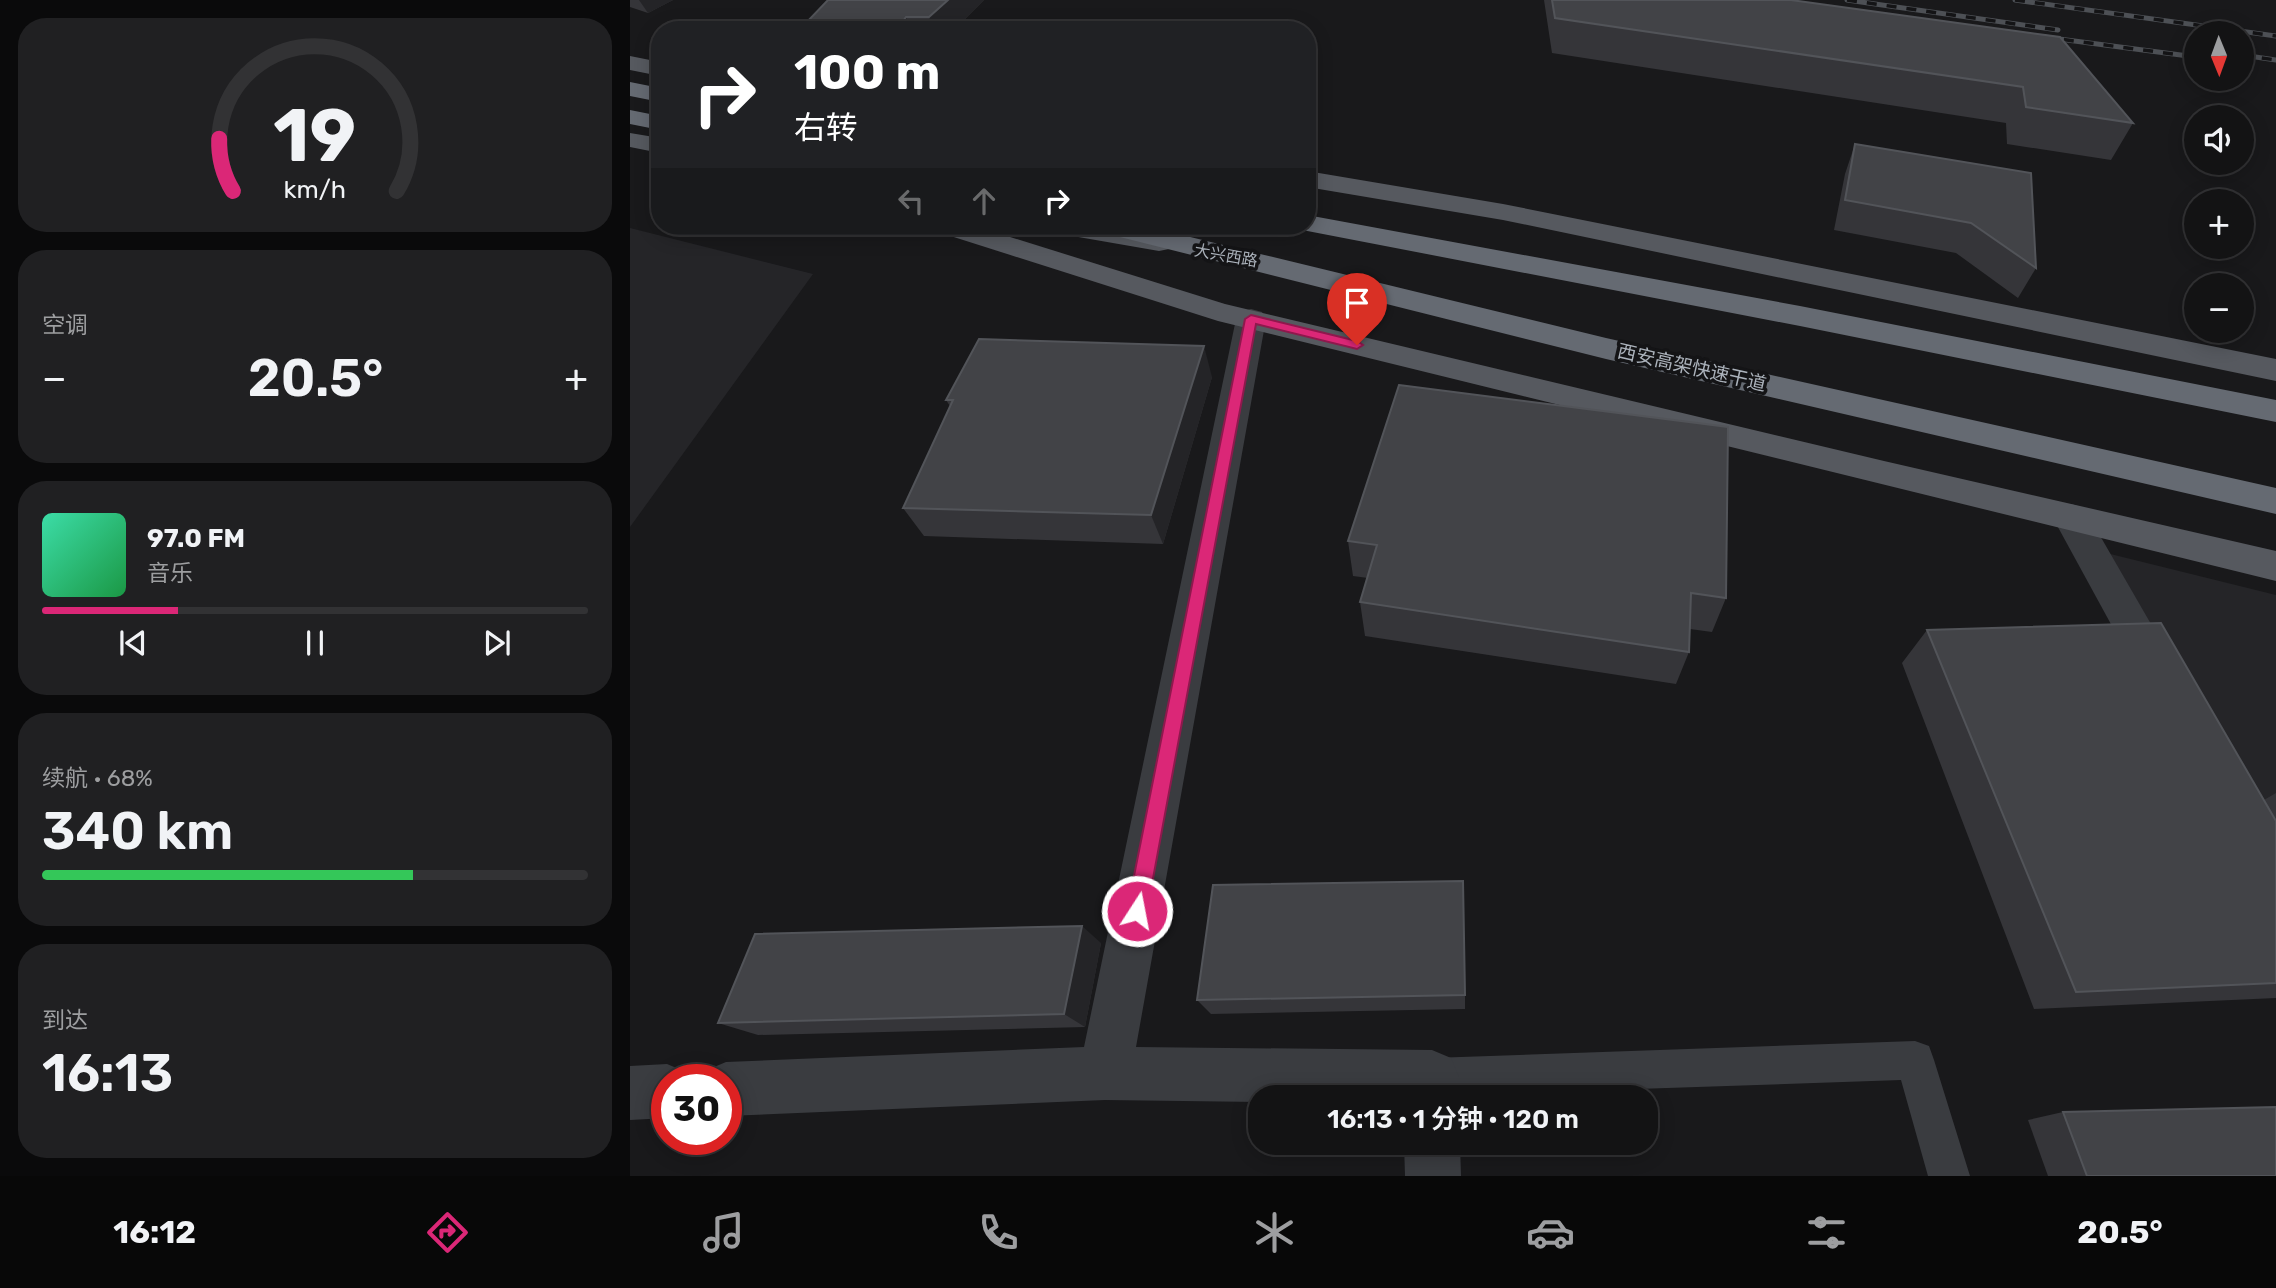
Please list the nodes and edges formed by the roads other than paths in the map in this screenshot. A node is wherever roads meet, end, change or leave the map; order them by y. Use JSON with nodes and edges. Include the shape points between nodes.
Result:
{"nodes":[{"id":1,"x":630,"y":63,"type":"edge"},
{"id":2,"x":651,"y":67,"type":"edge"},
{"id":3,"x":630,"y":89,"type":"edge"},
{"id":4,"x":651,"y":93,"type":"edge"},
{"id":5,"x":630,"y":117,"type":"edge"},
{"id":6,"x":651,"y":122,"type":"edge"},
{"id":7,"x":630,"y":140,"type":"edge"},
{"id":8,"x":651,"y":144,"type":"edge"},
{"id":9,"x":1316,"y":181,"type":"edge"},
{"id":10,"x":1316,"y":225,"type":"edge"},
{"id":11,"x":976,"y":235,"type":"edge"},
{"id":12,"x":1112,"y":235,"type":"edge"},
{"id":13,"x":1149,"y":235,"type":"edge"},
{"id":14,"x":1267,"y":262,"type":"junction"},
{"id":15,"x":1251,"y":319,"type":"junction"},
{"id":16,"x":2276,"y":370,"type":"edge"},
{"id":17,"x":2276,"y":411,"type":"edge"},
{"id":18,"x":2276,"y":501,"type":"edge"},
{"id":19,"x":2071,"y":518,"type":"junction"},
{"id":20,"x":2276,"y":566,"type":"edge"},
{"id":21,"x":2177,"y":707,"type":"edge"},
{"id":22,"x":1105,"y":1073,"type":"junction"},
{"id":23,"x":1385,"y":1085,"type":"edge"},
{"id":24,"x":1468,"y":1085,"type":"edge"},
{"id":25,"x":742,"y":1088,"type":"edge"},
{"id":26,"x":651,"y":1092,"type":"edge"},
{"id":27,"x":630,"y":1093,"type":"edge"},
{"id":28,"x":1432,"y":1155,"type":"edge"},
{"id":29,"x":1433,"y":1176,"type":"edge"},
{"id":30,"x":1949,"y":1176,"type":"edge"}],
"edges":[{"from":1,"to":2,"type":"main road"},
{"from":3,"to":4,"type":"highway"},
{"from":5,"to":6,"type":"highway"},
{"from":7,"to":8,"type":"main road"},
{"from":9,"to":16,"type":"main road","via":[[1517,215]]},
{"from":10,"to":17,"type":"highway"},
{"from":11,"to":15,"type":"main road"},
{"from":12,"to":14,"type":"main road","name":"大兴西路"},
{"from":13,"to":14,"type":"highway","name":"西安高架快速干道"},
{"from":14,"to":18,"type":"highway","name":"西安高架快速干道","via":[[1675,365],[2095,456]]},
{"from":15,"to":19,"type":"main road"},
{"from":15,"to":22,"type":"street"},
{"from":19,"to":20,"type":"main road"},
{"from":19,"to":21,"type":"street"},
{"from":22,"to":23,"type":"street"},
{"from":22,"to":25,"type":"street"},
{"from":24,"to":30,"type":"lane","via":[[1915,1060]]},
{"from":26,"to":27,"type":"street"},
{"from":28,"to":29,"type":"street"}]}
